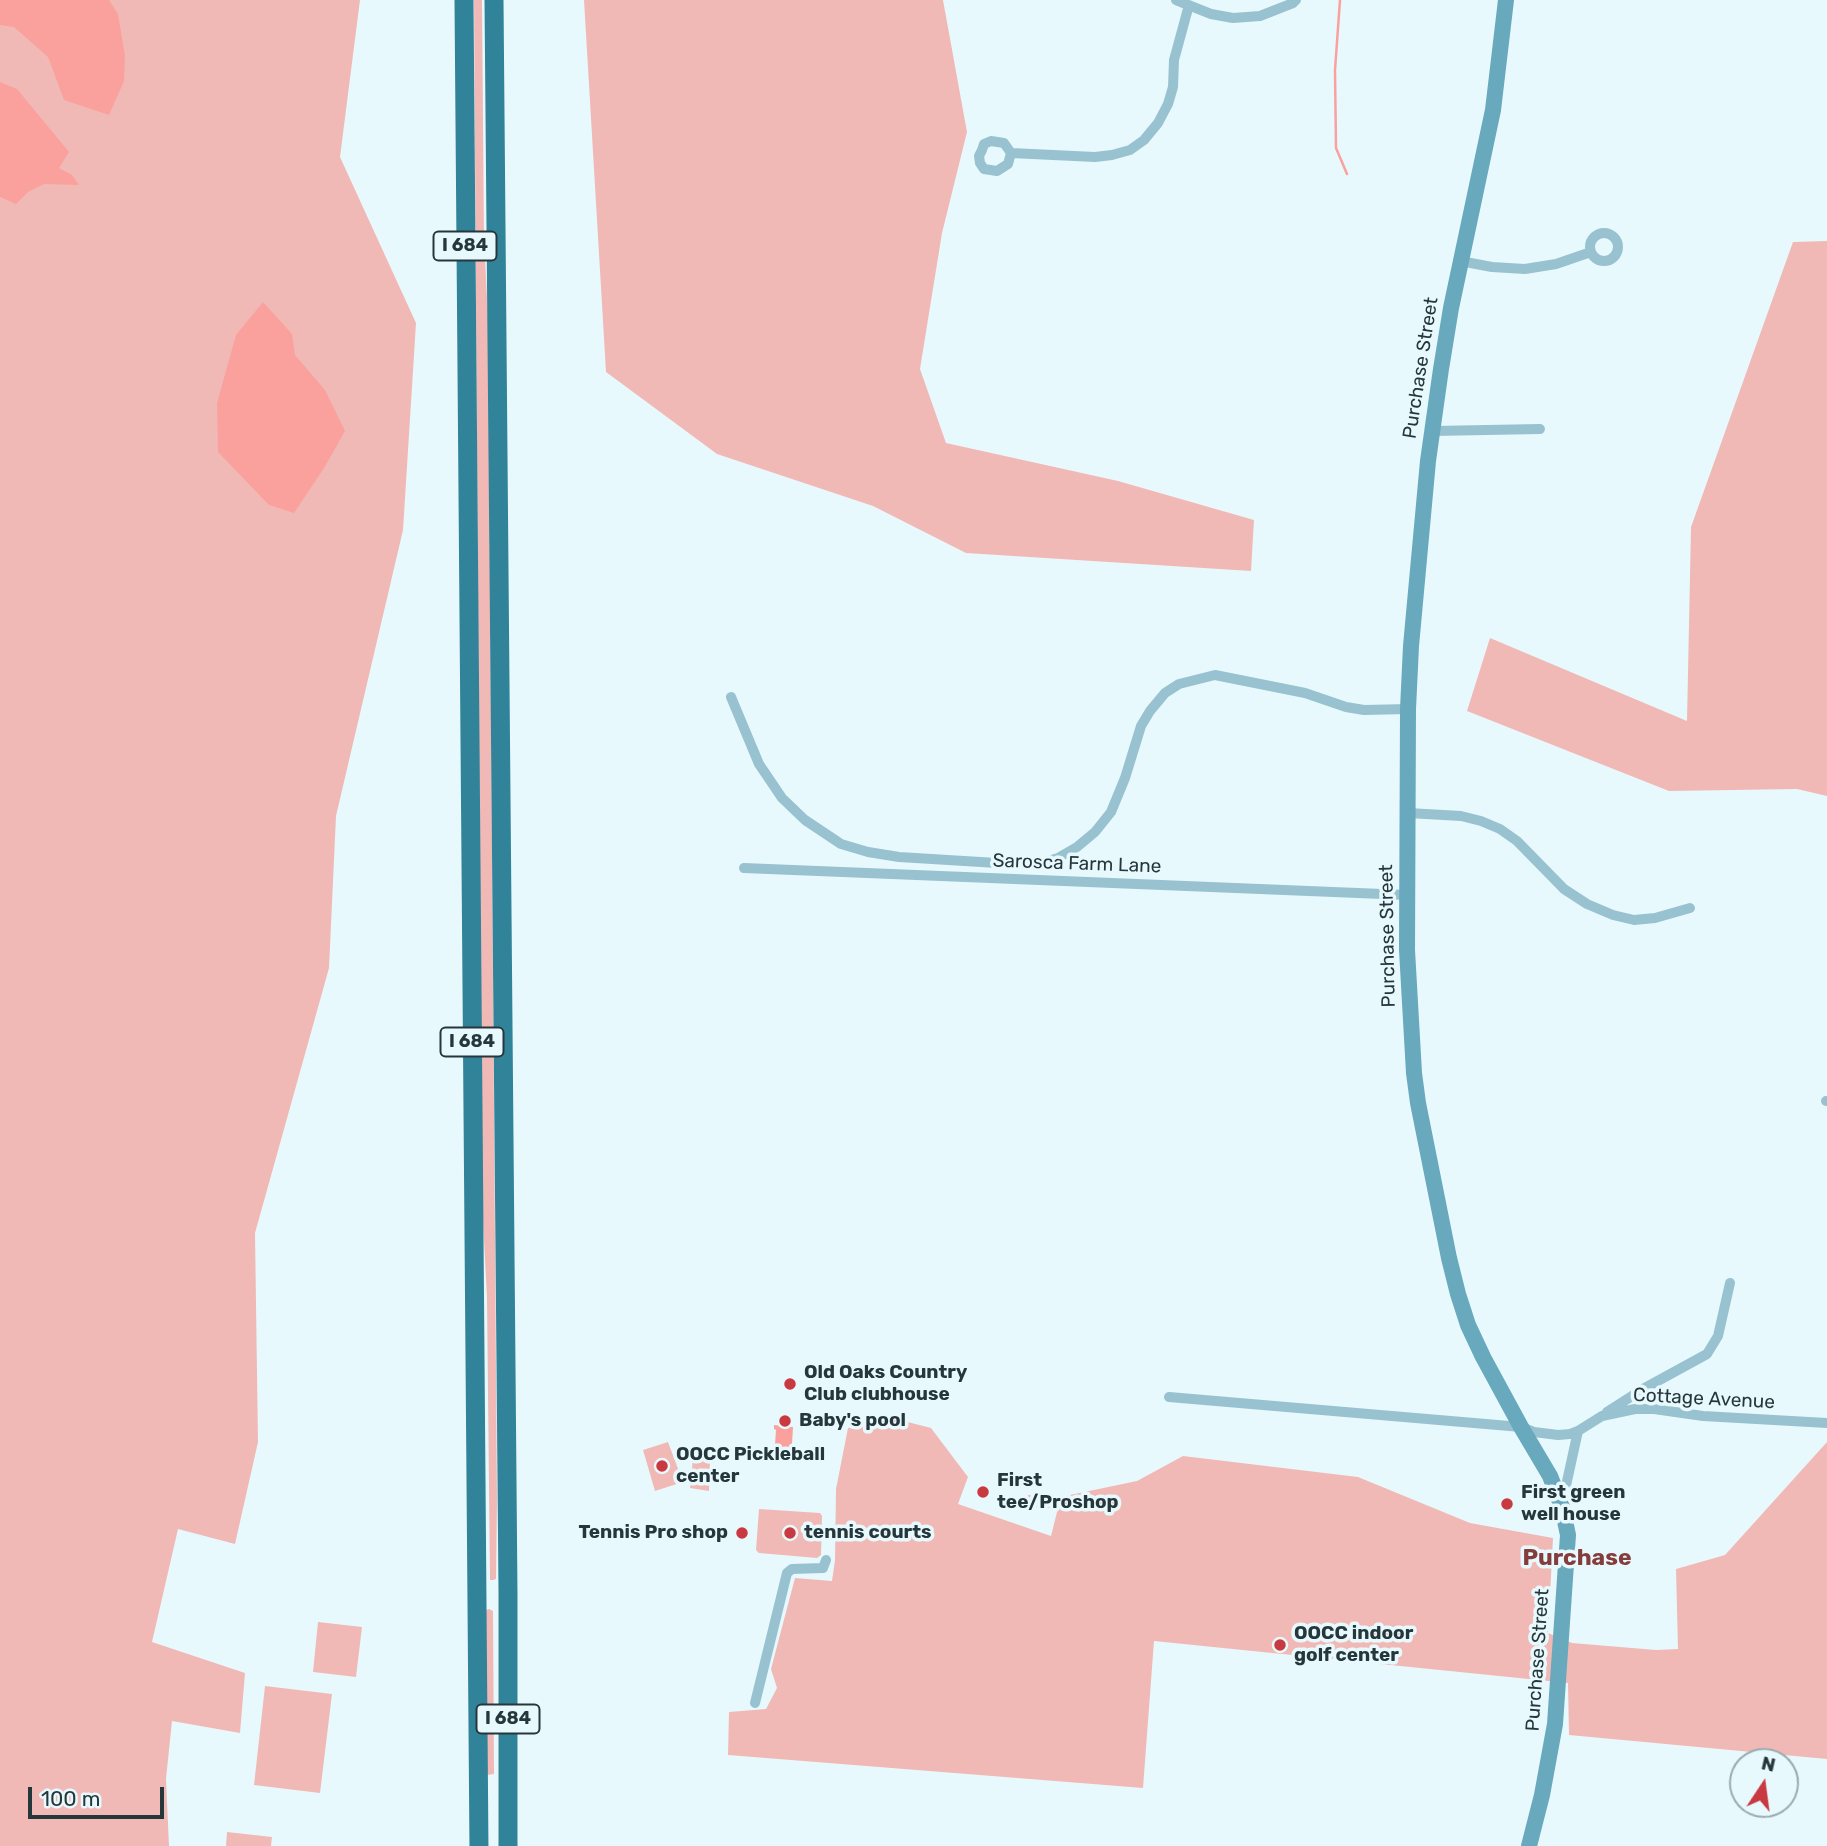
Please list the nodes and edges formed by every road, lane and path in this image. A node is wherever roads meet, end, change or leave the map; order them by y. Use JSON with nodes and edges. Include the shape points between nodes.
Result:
{"nodes":[{"id":1,"x":464,"y":0,"type":"edge"},
{"id":2,"x":494,"y":0,"type":"edge"},
{"id":3,"x":1176,"y":0,"type":"edge"},
{"id":4,"x":1296,"y":0,"type":"edge"},
{"id":5,"x":1506,"y":0,"type":"edge"},
{"id":6,"x":1189,"y":5,"type":"junction"},
{"id":7,"x":1011,"y":153,"type":"dead end"},
{"id":8,"x":1591,"y":252,"type":"dead end"},
{"id":9,"x":1460,"y":261,"type":"junction"},
{"id":10,"x":1540,"y":429,"type":"dead end"},
{"id":11,"x":1433,"y":431,"type":"junction"},
{"id":12,"x":731,"y":697,"type":"dead end"},
{"id":13,"x":1408,"y":709,"type":"junction"},
{"id":14,"x":1408,"y":813,"type":"junction"},
{"id":15,"x":744,"y":868,"type":"dead end"},
{"id":16,"x":1407,"y":895,"type":"junction"},
{"id":17,"x":1690,"y":908,"type":"dead end"},
{"id":18,"x":1730,"y":1283,"type":"dead end"},
{"id":19,"x":1170,"y":1396,"type":"dead end"},
{"id":20,"x":1602,"y":1416,"type":"junction"},
{"id":21,"x":1827,"y":1423,"type":"edge"},
{"id":22,"x":1521,"y":1427,"type":"junction"},
{"id":23,"x":1577,"y":1431,"type":"junction"},
{"id":24,"x":1562,"y":1507,"type":"junction"},
{"id":25,"x":826,"y":1560,"type":"dead end"},
{"id":26,"x":755,"y":1703,"type":"dead end"},
{"id":27,"x":479,"y":1846,"type":"edge"},
{"id":28,"x":508,"y":1846,"type":"edge"},
{"id":29,"x":1529,"y":1846,"type":"edge"}],
"edges":[{"from":1,"to":27,"type":"highway","number":"I 684"},
{"from":2,"to":28,"type":"highway","number":"I 684"},
{"from":3,"to":6,"type":"street"},
{"from":4,"to":6,"type":"street","via":[[1260,16],[1233,18]]},
{"from":5,"to":9,"type":"main road","name":"Purchase Street","via":[[1493,110]]},
{"from":6,"to":7,"type":"street","via":[[1168,104],[1144,140],[1130,150],[1095,157]]},
{"from":8,"to":9,"type":"street","via":[[1525,269]]},
{"from":9,"to":11,"type":"main road","name":"Purchase Street"},
{"from":10,"to":11,"type":"street"},
{"from":11,"to":13,"type":"main road","name":"Purchase Street"},
{"from":12,"to":13,"type":"street","via":[[759,764],[782,798],[841,844],[899,857],[998,863],[1041,863],[1058,858],[1095,832],[1111,812],[1140,726],[1179,684],[1215,676],[1305,693],[1346,707]]},
{"from":13,"to":14,"type":"main road","name":"Purchase Street"},
{"from":14,"to":16,"type":"main road","name":"Purchase Street"},
{"from":14,"to":17,"type":"street","via":[[1461,816],[1500,829],[1564,889],[1613,915],[1634,920]]},
{"from":15,"to":16,"type":"street","name":"Sarosca Farm Lane"},
{"from":16,"to":22,"type":"main road","name":"Purchase Street","via":[[1417,1093],[1449,1258],[1468,1325]]},
{"from":18,"to":20,"type":"street","via":[[1718,1336],[1707,1354]]},
{"from":19,"to":22,"type":"street"},
{"from":20,"to":21,"type":"street","name":"Cottage Avenue","via":[[1654,1409]]},
{"from":20,"to":23,"type":"street","name":"Cottage Avenue"},
{"from":22,"to":23,"type":"street","via":[[1558,1435]]},
{"from":22,"to":24,"type":"main road","name":"Purchase Street"},
{"from":23,"to":24,"type":"street"},
{"from":24,"to":29,"type":"main road","name":"Purchase Street","via":[[1568,1535],[1559,1683],[1550,1754]]},
{"from":25,"to":26,"type":"street","via":[[824,1568],[787,1573]]}]}
